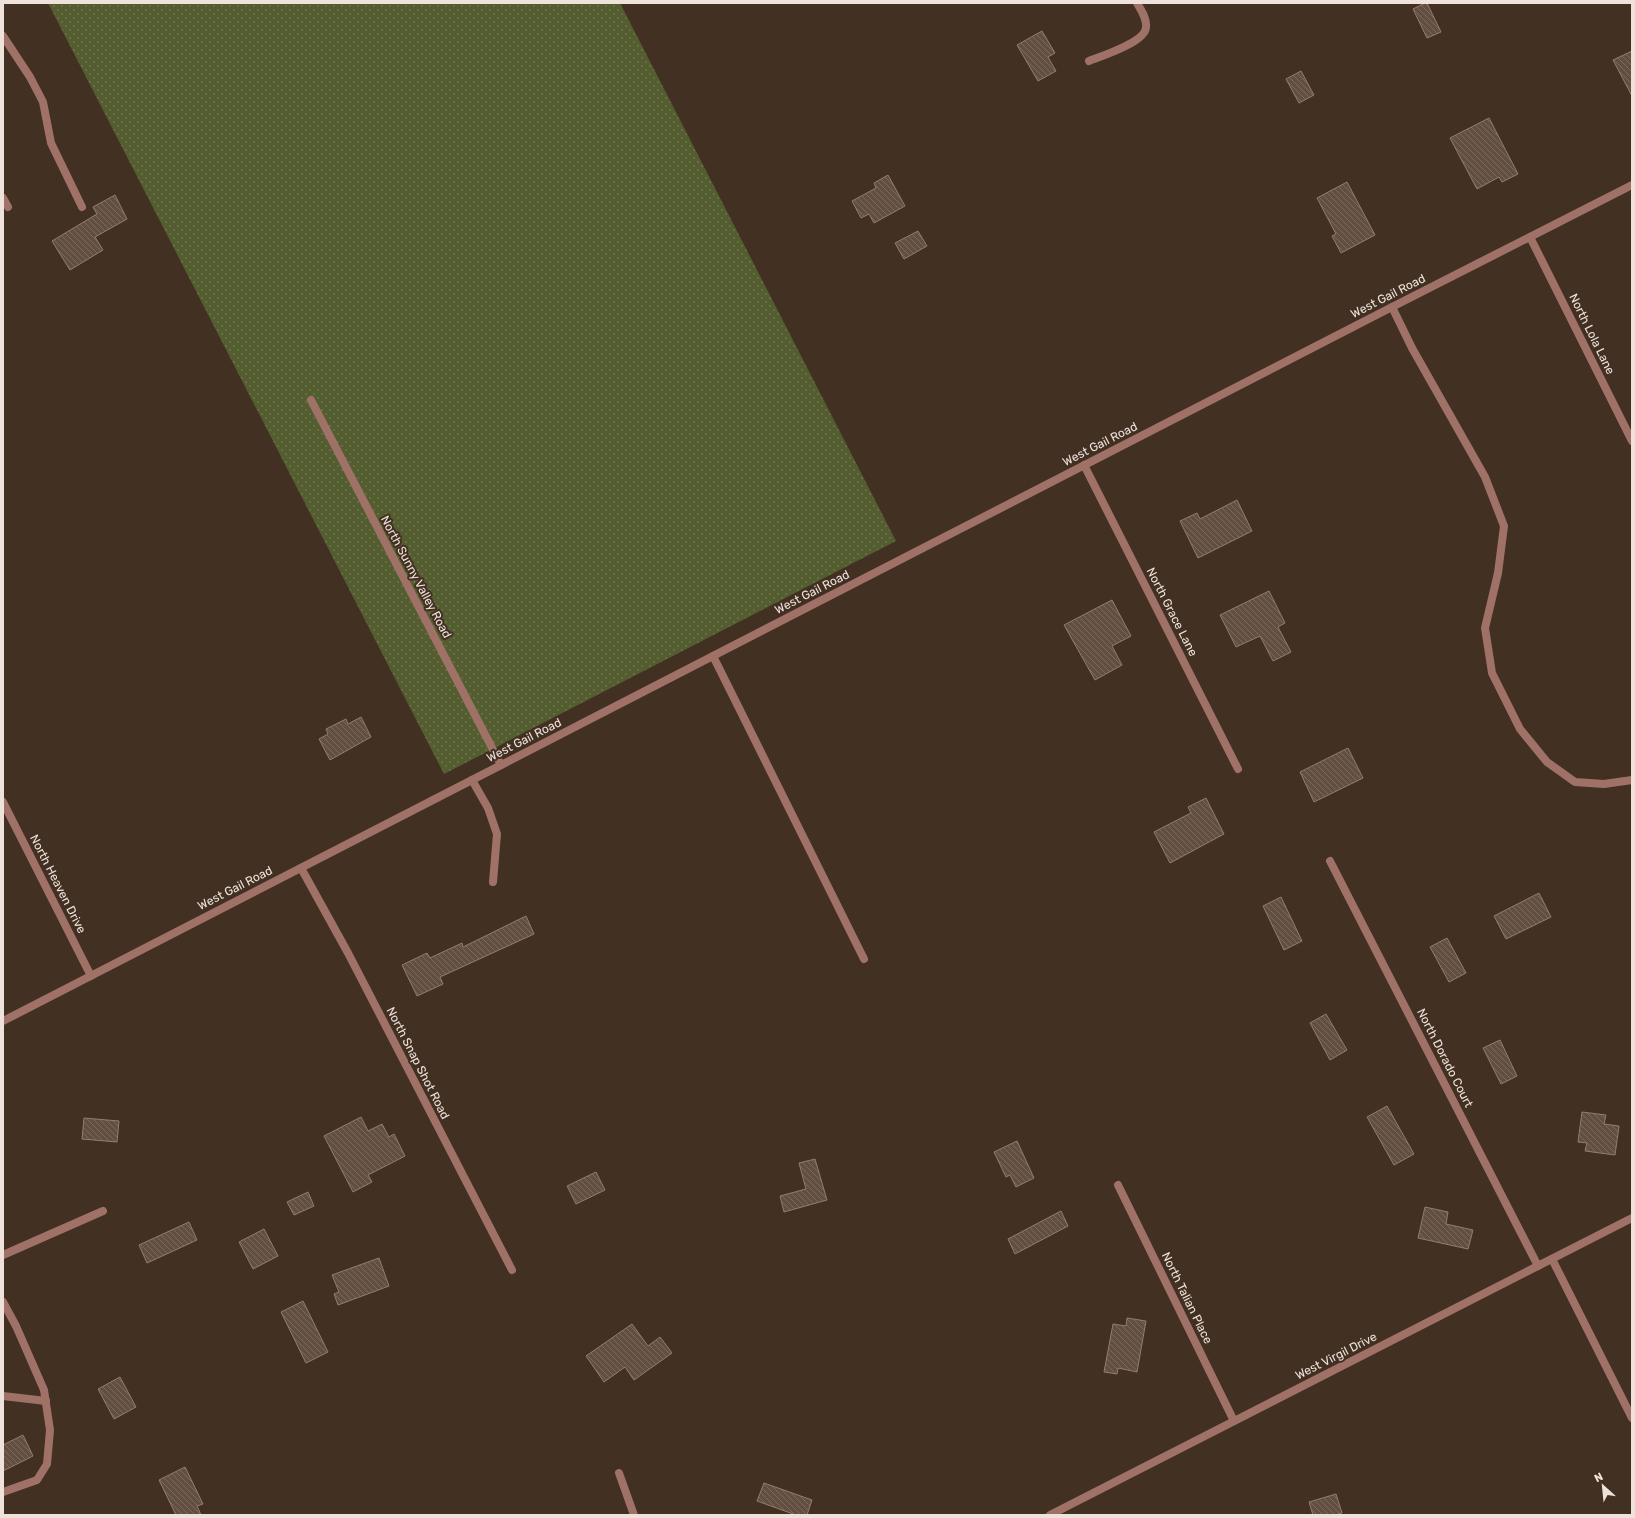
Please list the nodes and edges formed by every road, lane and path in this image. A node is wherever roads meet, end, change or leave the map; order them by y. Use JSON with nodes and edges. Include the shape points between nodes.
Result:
{"nodes":[{"id":1,"x":1137,"y":3,"type":"edge"},
{"id":2,"x":3,"y":36,"type":"edge"},
{"id":3,"x":1089,"y":61,"type":"dead end"},
{"id":4,"x":1632,"y":185,"type":"edge"},
{"id":5,"x":3,"y":198,"type":"edge"},
{"id":6,"x":82,"y":206,"type":"dead end"},
{"id":7,"x":8,"y":207,"type":"dead end"},
{"id":8,"x":1530,"y":237,"type":"junction"},
{"id":9,"x":1392,"y":307,"type":"junction"},
{"id":10,"x":311,"y":400,"type":"dead end"},
{"id":11,"x":1632,"y":441,"type":"edge"},
{"id":12,"x":1084,"y":465,"type":"junction"},
{"id":13,"x":713,"y":656,"type":"junction"},
{"id":14,"x":501,"y":765,"type":"junction"},
{"id":15,"x":1238,"y":769,"type":"dead end"},
{"id":16,"x":472,"y":780,"type":"junction"},
{"id":17,"x":1632,"y":780,"type":"edge"},
{"id":18,"x":3,"y":802,"type":"edge"},
{"id":19,"x":1330,"y":861,"type":"dead end"},
{"id":20,"x":301,"y":868,"type":"junction"},
{"id":21,"x":493,"y":882,"type":"dead end"},
{"id":22,"x":864,"y":959,"type":"dead end"},
{"id":23,"x":91,"y":976,"type":"junction"},
{"id":24,"x":3,"y":1021,"type":"edge"},
{"id":25,"x":1118,"y":1185,"type":"dead end"},
{"id":26,"x":103,"y":1211,"type":"dead end"},
{"id":27,"x":1632,"y":1218,"type":"edge"},
{"id":28,"x":3,"y":1255,"type":"edge"},
{"id":29,"x":1552,"y":1259,"type":"junction"},
{"id":30,"x":1538,"y":1266,"type":"junction"},
{"id":31,"x":512,"y":1270,"type":"dead end"},
{"id":32,"x":3,"y":1302,"type":"edge"},
{"id":33,"x":3,"y":1396,"type":"edge"},
{"id":34,"x":46,"y":1401,"type":"junction"},
{"id":35,"x":1632,"y":1418,"type":"edge"},
{"id":36,"x":1234,"y":1421,"type":"junction"},
{"id":37,"x":619,"y":1473,"type":"dead end"},
{"id":38,"x":3,"y":1492,"type":"edge"},
{"id":39,"x":634,"y":1515,"type":"edge"},
{"id":40,"x":1050,"y":1515,"type":"edge"}],
"edges":[{"from":1,"to":3,"type":"street","via":[[1145,18],[1145,32],[1135,41]]},
{"from":2,"to":6,"type":"street","via":[[44,102],[51,143]]},
{"from":4,"to":8,"type":"street","name":"West Gail Road"},
{"from":5,"to":7,"type":"street"},
{"from":8,"to":9,"type":"street","name":"West Gail Road"},
{"from":8,"to":11,"type":"street","name":"North Lola Lane"},
{"from":9,"to":12,"type":"street","name":"West Gail Road"},
{"from":9,"to":17,"type":"street","via":[[1412,348],[1485,477],[1504,526],[1498,573],[1485,628],[1492,673],[1520,729],[1547,762],[1575,782],[1604,784]]},
{"from":10,"to":14,"type":"street","name":"North Sunny Valley Road"},
{"from":12,"to":13,"type":"street","name":"West Gail Road"},
{"from":12,"to":15,"type":"street","name":"North Grace Lane"},
{"from":13,"to":14,"type":"street","name":"West Gail Road"},
{"from":13,"to":22,"type":"street"},
{"from":14,"to":16,"type":"street","name":"West Gail Road"},
{"from":16,"to":20,"type":"street","name":"West Gail Road"},
{"from":16,"to":21,"type":"street","via":[[488,808],[497,834]]},
{"from":18,"to":23,"type":"street","name":"North Heaven Drive"},
{"from":19,"to":30,"type":"street","name":"North Dorado Court"},
{"from":20,"to":23,"type":"street","name":"West Gail Road"},
{"from":20,"to":31,"type":"street","name":"North Snap Shot Road"},
{"from":23,"to":24,"type":"street","name":"West Gail Road"},
{"from":25,"to":36,"type":"street","name":"North Talian Place"},
{"from":26,"to":28,"type":"street"},
{"from":27,"to":29,"type":"street","name":"West Virgil Drive"},
{"from":29,"to":30,"type":"street","name":"West Virgil Drive"},
{"from":29,"to":35,"type":"street"},
{"from":30,"to":36,"type":"street","name":"West Virgil Drive"},
{"from":32,"to":34,"type":"street","via":[[44,1390]]},
{"from":33,"to":34,"type":"street"},
{"from":34,"to":38,"type":"street","via":[[50,1430],[47,1464],[37,1480]]},
{"from":36,"to":40,"type":"street","name":"West Virgil Drive"},
{"from":37,"to":39,"type":"street"}]}
